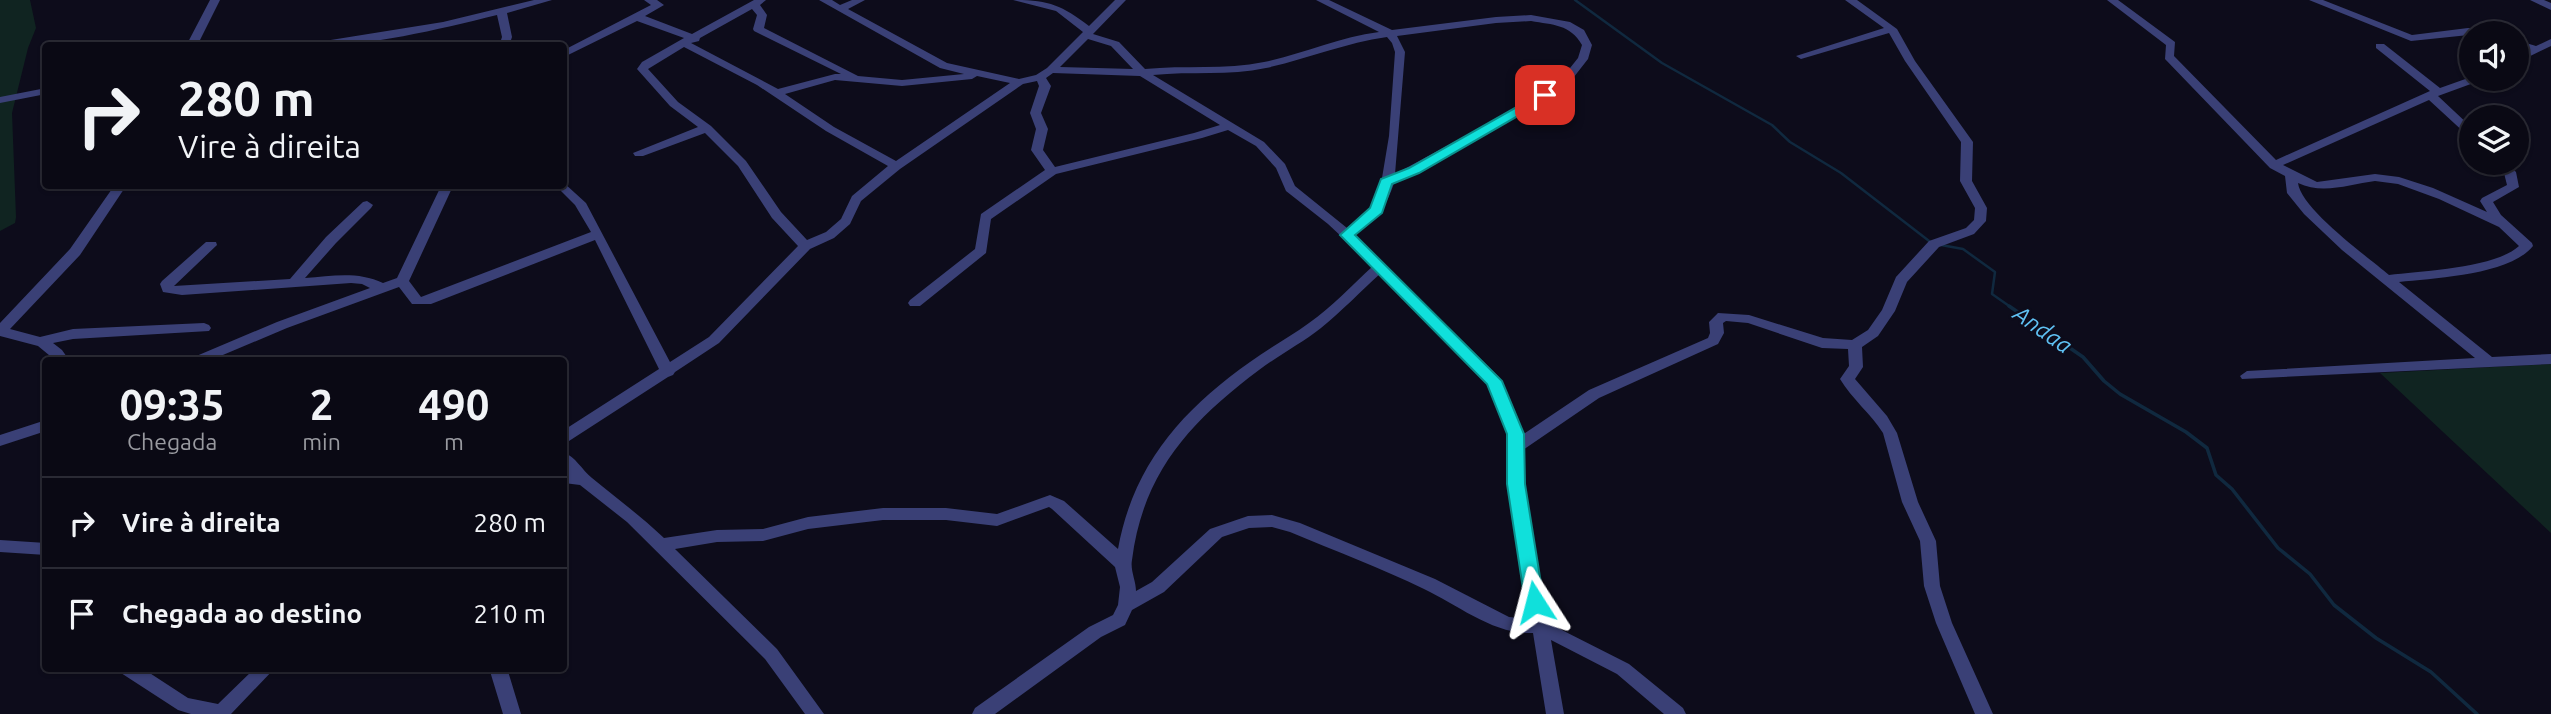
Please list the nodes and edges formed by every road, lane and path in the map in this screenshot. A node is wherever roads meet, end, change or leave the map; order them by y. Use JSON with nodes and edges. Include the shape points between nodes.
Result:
{"nodes":[{"id":1,"x":215,"y":0,"type":"edge"},
{"id":2,"x":547,"y":0,"type":"edge"},
{"id":3,"x":649,"y":0,"type":"edge"},
{"id":4,"x":824,"y":0,"type":"edge"},
{"id":5,"x":860,"y":0,"type":"edge"},
{"id":6,"x":1018,"y":0,"type":"edge"},
{"id":7,"x":1121,"y":0,"type":"edge"},
{"id":8,"x":1321,"y":0,"type":"edge"},
{"id":9,"x":1850,"y":0,"type":"edge"},
{"id":10,"x":2112,"y":0,"type":"edge"},
{"id":11,"x":2314,"y":0,"type":"edge"},
{"id":12,"x":2535,"y":0,"type":"edge"},
{"id":13,"x":757,"y":2,"type":"edge"},
{"id":14,"x":2551,"y":7,"type":"edge"},
{"id":15,"x":842,"y":8,"type":"junction"},
{"id":16,"x":502,"y":12,"type":"junction"},
{"id":17,"x":637,"y":17,"type":"junction"},
{"id":18,"x":1892,"y":30,"type":"junction"},
{"id":19,"x":2459,"y":32,"type":"edge"},
{"id":20,"x":1087,"y":33,"type":"junction"},
{"id":21,"x":1389,"y":33,"type":"junction"},
{"id":22,"x":193,"y":42,"type":"edge"},
{"id":23,"x":337,"y":42,"type":"edge"},
{"id":24,"x":505,"y":42,"type":"edge"},
{"id":25,"x":690,"y":42,"type":"junction"},
{"id":26,"x":2551,"y":42,"type":"edge"},
{"id":27,"x":2380,"y":46,"type":"dead end"},
{"id":28,"x":2529,"y":47,"type":"edge"},
{"id":29,"x":2538,"y":50,"type":"junction"},
{"id":30,"x":567,"y":52,"type":"edge"},
{"id":31,"x":2529,"y":54,"type":"edge"},
{"id":32,"x":1801,"y":56,"type":"dead end"},
{"id":33,"x":1045,"y":73,"type":"junction"},
{"id":34,"x":1142,"y":73,"type":"junction"},
{"id":35,"x":977,"y":75,"type":"junction"},
{"id":36,"x":855,"y":77,"type":"junction"},
{"id":37,"x":1018,"y":82,"type":"junction"},
{"id":38,"x":2459,"y":84,"type":"edge"},
{"id":39,"x":42,"y":93,"type":"edge"},
{"id":40,"x":778,"y":93,"type":"junction"},
{"id":41,"x":2434,"y":93,"type":"junction"},
{"id":42,"x":0,"y":100,"type":"edge"},
{"id":43,"x":2459,"y":120,"type":"edge"},
{"id":44,"x":1228,"y":126,"type":"junction"},
{"id":45,"x":707,"y":128,"type":"junction"},
{"id":46,"x":639,"y":153,"type":"dead end"},
{"id":47,"x":2274,"y":164,"type":"junction"},
{"id":48,"x":897,"y":166,"type":"junction"},
{"id":49,"x":1052,"y":171,"type":"junction"},
{"id":50,"x":2291,"y":174,"type":"junction"},
{"id":51,"x":2510,"y":175,"type":"edge"},
{"id":52,"x":1386,"y":182,"type":"junction"},
{"id":53,"x":118,"y":189,"type":"edge"},
{"id":54,"x":446,"y":189,"type":"edge"},
{"id":55,"x":565,"y":189,"type":"edge"},
{"id":56,"x":367,"y":205,"type":"dead end"},
{"id":57,"x":2507,"y":227,"type":"junction"},
{"id":58,"x":598,"y":234,"type":"junction"},
{"id":59,"x":1347,"y":235,"type":"junction"},
{"id":60,"x":211,"y":245,"type":"dead end"},
{"id":61,"x":805,"y":246,"type":"junction"},
{"id":62,"x":1381,"y":267,"type":"junction"},
{"id":63,"x":2389,"y":279,"type":"junction"},
{"id":64,"x":402,"y":281,"type":"junction"},
{"id":65,"x":293,"y":284,"type":"junction"},
{"id":66,"x":380,"y":288,"type":"junction"},
{"id":67,"x":915,"y":303,"type":"dead end"},
{"id":68,"x":204,"y":328,"type":"dead end"},
{"id":69,"x":0,"y":331,"type":"edge"},
{"id":70,"x":41,"y":341,"type":"junction"},
{"id":71,"x":1855,"y":345,"type":"junction"},
{"id":72,"x":61,"y":357,"type":"edge"},
{"id":73,"x":207,"y":357,"type":"edge"},
{"id":74,"x":2551,"y":359,"type":"edge"},
{"id":75,"x":2490,"y":363,"type":"junction"},
{"id":76,"x":668,"y":372,"type":"junction"},
{"id":77,"x":2247,"y":376,"type":"dead end"},
{"id":78,"x":42,"y":426,"type":"edge"},
{"id":79,"x":567,"y":435,"type":"edge"},
{"id":80,"x":0,"y":441,"type":"edge"},
{"id":81,"x":1514,"y":448,"type":"junction"},
{"id":82,"x":567,"y":461,"type":"edge"},
{"id":83,"x":567,"y":478,"type":"edge"},
{"id":84,"x":584,"y":480,"type":"junction"},
{"id":85,"x":661,"y":545,"type":"junction"},
{"id":86,"x":0,"y":546,"type":"edge"},
{"id":87,"x":42,"y":549,"type":"edge"},
{"id":88,"x":1123,"y":564,"type":"junction"},
{"id":89,"x":1126,"y":605,"type":"junction"},
{"id":90,"x":1539,"y":626,"type":"junction"},
{"id":91,"x":133,"y":672,"type":"edge"},
{"id":92,"x":263,"y":672,"type":"edge"},
{"id":93,"x":499,"y":672,"type":"edge"},
{"id":94,"x":221,"y":713,"type":"edge"},
{"id":95,"x":512,"y":714,"type":"edge"},
{"id":96,"x":815,"y":714,"type":"edge"},
{"id":97,"x":981,"y":714,"type":"edge"},
{"id":98,"x":1555,"y":714,"type":"edge"},
{"id":99,"x":1677,"y":714,"type":"edge"},
{"id":100,"x":1984,"y":714,"type":"edge"}],
"edges":[{"from":1,"to":22,"type":"street"},
{"from":2,"to":16,"type":"street"},
{"from":3,"to":17,"type":"street","via":[[659,5]]},
{"from":4,"to":15,"type":"street"},
{"from":5,"to":15,"type":"street"},
{"from":6,"to":20,"type":"street","via":[[1059,9]]},
{"from":7,"to":20,"type":"street"},
{"from":8,"to":21,"type":"street"},
{"from":9,"to":18,"type":"street"},
{"from":10,"to":47,"type":"street","via":[[2171,44],[2169,57]]},
{"from":11,"to":19,"type":"street","via":[[2411,38]]},
{"from":12,"to":14,"type":"street"},
{"from":13,"to":25,"type":"street"},
{"from":13,"to":36,"type":"street","via":[[762,15],[758,29]]},
{"from":15,"to":35,"type":"street","via":[[944,66]]},
{"from":16,"to":23,"type":"street"},
{"from":16,"to":24,"type":"street"},
{"from":17,"to":25,"type":"street"},
{"from":17,"to":30,"type":"street"},
{"from":18,"to":32,"type":"street"},
{"from":18,"to":71,"type":"street","via":[[1967,142],[1966,181],[1981,208],[1980,221],[1970,230],[1934,244],[1901,279],[1888,312],[1873,333]]},
{"from":20,"to":33,"type":"street"},
{"from":20,"to":34,"type":"street","via":[[1115,44]]},
{"from":21,"to":34,"type":"street","via":[[1266,65]]},
{"from":21,"to":52,"type":"street","via":[[1400,52],[1394,145]]},
{"from":21,"to":52,"type":"street","via":[[1531,18],[1566,24],[1580,32],[1587,44],[1583,59],[1566,80],[1522,109]]},
{"from":25,"to":40,"type":"street"},
{"from":25,"to":45,"type":"street","via":[[646,64],[643,72],[674,104]]},
{"from":26,"to":29,"type":"street"},
{"from":27,"to":41,"type":"street"},
{"from":28,"to":29,"type":"street"},
{"from":29,"to":31,"type":"street"},
{"from":33,"to":34,"type":"street"},
{"from":33,"to":37,"type":"street"},
{"from":33,"to":49,"type":"street","via":[[1045,86],[1035,106],[1036,122],[1042,129],[1037,150]]},
{"from":34,"to":44,"type":"street"},
{"from":35,"to":36,"type":"street","via":[[902,83]]},
{"from":35,"to":37,"type":"street"},
{"from":36,"to":40,"type":"street","via":[[816,81]]},
{"from":37,"to":48,"type":"street"},
{"from":38,"to":41,"type":"street"},
{"from":39,"to":42,"type":"street"},
{"from":40,"to":48,"type":"street"},
{"from":41,"to":43,"type":"street"},
{"from":41,"to":47,"type":"street"},
{"from":44,"to":49,"type":"street"},
{"from":44,"to":59,"type":"street","via":[[1270,153],[1290,188]]},
{"from":45,"to":46,"type":"street"},
{"from":45,"to":61,"type":"street","via":[[742,164],[776,215]]},
{"from":47,"to":50,"type":"street"},
{"from":48,"to":61,"type":"street","via":[[856,199],[846,221],[830,236]]},
{"from":49,"to":67,"type":"street","via":[[990,212],[985,217],[981,250]]},
{"from":50,"to":57,"type":"street","via":[[2323,186],[2387,178]]},
{"from":50,"to":63,"type":"street","via":[[2293,192],[2308,211]]},
{"from":51,"to":57,"type":"street","via":[[2512,187],[2486,201]]},
{"from":52,"to":59,"type":"street","via":[[1377,210]]},
{"from":53,"to":69,"type":"street","via":[[75,252]]},
{"from":54,"to":64,"type":"street"},
{"from":55,"to":58,"type":"street","via":[[580,203]]},
{"from":56,"to":65,"type":"street"},
{"from":57,"to":63,"type":"street","via":[[2527,246],[2515,257],[2501,263]]},
{"from":58,"to":64,"type":"street","via":[[426,301],[417,301]]},
{"from":58,"to":76,"type":"street"},
{"from":59,"to":62,"type":"street"},
{"from":60,"to":65,"type":"street","via":[[167,284],[168,289]]},
{"from":61,"to":76,"type":"street","via":[[714,340]]},
{"from":62,"to":81,"type":"street","via":[[1494,381],[1516,434]]},
{"from":62,"to":88,"type":"street","via":[[1316,325],[1254,366],[1175,436],[1145,485]]},
{"from":63,"to":75,"type":"street"},
{"from":64,"to":66,"type":"street"},
{"from":65,"to":66,"type":"street","via":[[351,279]]},
{"from":66,"to":73,"type":"street"},
{"from":68,"to":70,"type":"street","via":[[74,334]]},
{"from":69,"to":70,"type":"street"},
{"from":70,"to":72,"type":"street"},
{"from":71,"to":81,"type":"street","via":[[1822,343],[1749,319],[1723,316],[1716,322],[1713,341],[1594,394]]},
{"from":71,"to":100,"type":"street","via":[[1856,368],[1847,379],[1890,433],[1910,502],[1928,541],[1932,586],[1944,623]]},
{"from":74,"to":75,"type":"street"},
{"from":75,"to":77,"type":"street"},
{"from":76,"to":79,"type":"street"},
{"from":78,"to":80,"type":"street"},
{"from":81,"to":90,"type":"street"},
{"from":82,"to":84,"type":"street"},
{"from":83,"to":84,"type":"street"},
{"from":84,"to":85,"type":"street"},
{"from":85,"to":88,"type":"street","via":[[763,535],[808,523],[883,514],[997,520],[1050,501]]},
{"from":85,"to":96,"type":"street","via":[[771,654]]},
{"from":86,"to":87,"type":"street"},
{"from":88,"to":89,"type":"street"},
{"from":89,"to":90,"type":"street","via":[[1158,587],[1216,533],[1248,522],[1272,521],[1429,584],[1505,623]]},
{"from":89,"to":97,"type":"street","via":[[1119,620],[1095,632]]},
{"from":90,"to":98,"type":"street"},
{"from":90,"to":99,"type":"street","via":[[1622,669]]},
{"from":91,"to":94,"type":"street","via":[[184,705]]},
{"from":92,"to":94,"type":"street"},
{"from":93,"to":95,"type":"street"}]}
